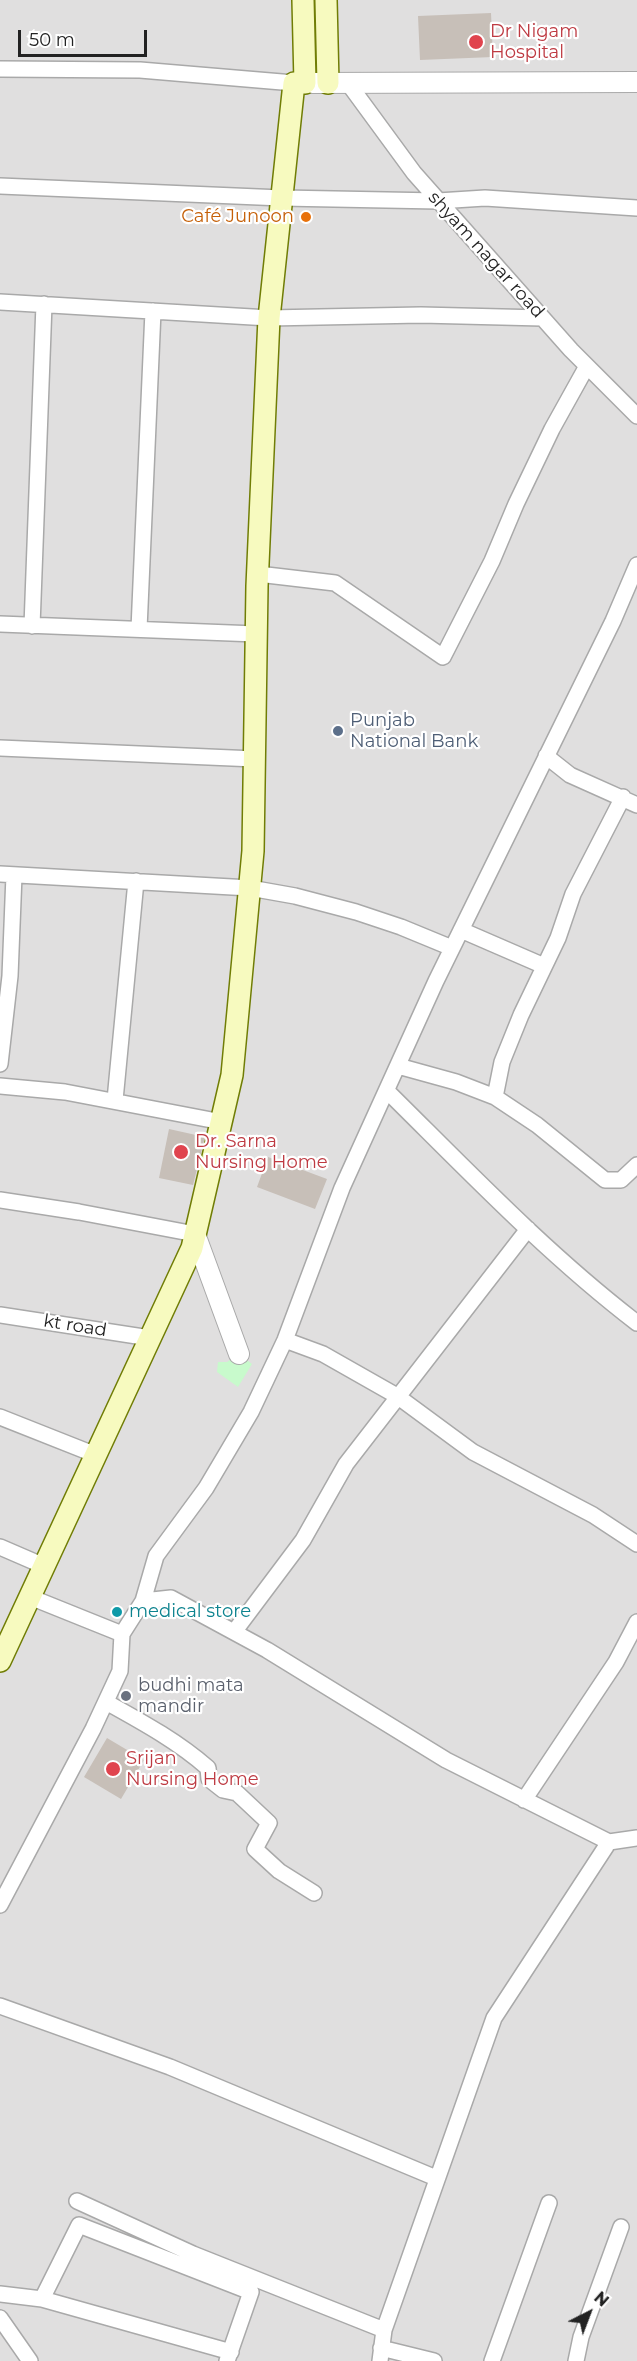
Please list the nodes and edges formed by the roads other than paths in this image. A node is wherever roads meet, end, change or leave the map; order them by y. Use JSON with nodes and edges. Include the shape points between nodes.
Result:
{"nodes":[{"id":1,"x":303,"y":0,"type":"edge"},
{"id":2,"x":326,"y":0,"type":"edge"},
{"id":3,"x":0,"y":69,"type":"edge"},
{"id":4,"x":637,"y":82,"type":"edge"},
{"id":5,"x":300,"y":83,"type":"junction"},
{"id":6,"x":338,"y":83,"type":"junction"},
{"id":7,"x":0,"y":186,"type":"edge"},
{"id":8,"x":282,"y":198,"type":"junction"},
{"id":9,"x":438,"y":201,"type":"junction"},
{"id":10,"x":637,"y":208,"type":"edge"},
{"id":11,"x":0,"y":302,"type":"edge"},
{"id":12,"x":44,"y":304,"type":"junction"},
{"id":13,"x":153,"y":311,"type":"junction"},
{"id":14,"x":269,"y":318,"type":"junction"},
{"id":15,"x":542,"y":318,"type":"junction"},
{"id":16,"x":587,"y":366,"type":"junction"},
{"id":17,"x":637,"y":416,"type":"edge"},
{"id":18,"x":637,"y":565,"type":"edge"},
{"id":19,"x":258,"y":574,"type":"junction"},
{"id":20,"x":0,"y":624,"type":"edge"},
{"id":21,"x":32,"y":626,"type":"junction"},
{"id":22,"x":139,"y":629,"type":"junction"},
{"id":23,"x":256,"y":634,"type":"junction"},
{"id":24,"x":0,"y":748,"type":"edge"},
{"id":25,"x":546,"y":756,"type":"junction"},
{"id":26,"x":255,"y":759,"type":"junction"},
{"id":27,"x":623,"y":797,"type":"junction"},
{"id":28,"x":637,"y":805,"type":"edge"},
{"id":29,"x":7,"y":875,"type":"edge"},
{"id":30,"x":136,"y":881,"type":"junction"},
{"id":31,"x":250,"y":888,"type":"junction"},
{"id":32,"x":461,"y":930,"type":"junction"},
{"id":33,"x":452,"y":948,"type":"junction"},
{"id":34,"x":544,"y":966,"type":"junction"},
{"id":35,"x":0,"y":1064,"type":"edge"},
{"id":36,"x":398,"y":1066,"type":"junction"},
{"id":37,"x":0,"y":1086,"type":"edge"},
{"id":38,"x":387,"y":1091,"type":"junction"},
{"id":39,"x":495,"y":1097,"type":"junction"},
{"id":40,"x":115,"y":1100,"type":"junction"},
{"id":41,"x":222,"y":1122,"type":"junction"},
{"id":42,"x":637,"y":1165,"type":"edge"},
{"id":43,"x":0,"y":1200,"type":"edge"},
{"id":44,"x":528,"y":1229,"type":"junction"},
{"id":45,"x":195,"y":1234,"type":"junction"},
{"id":46,"x":0,"y":1315,"type":"edge"},
{"id":47,"x":637,"y":1323,"type":"edge"},
{"id":48,"x":150,"y":1338,"type":"junction"},
{"id":49,"x":285,"y":1340,"type":"junction"},
{"id":50,"x":239,"y":1354,"type":"dead end"},
{"id":51,"x":397,"y":1396,"type":"junction"},
{"id":52,"x":0,"y":1417,"type":"edge"},
{"id":53,"x":96,"y":1455,"type":"junction"},
{"id":54,"x":637,"y":1544,"type":"edge"},
{"id":55,"x":0,"y":1547,"type":"edge"},
{"id":56,"x":44,"y":1566,"type":"junction"},
{"id":57,"x":30,"y":1598,"type":"junction"},
{"id":58,"x":143,"y":1601,"type":"junction"},
{"id":59,"x":637,"y":1622,"type":"edge"},
{"id":60,"x":234,"y":1632,"type":"junction"},
{"id":61,"x":122,"y":1634,"type":"junction"},
{"id":62,"x":0,"y":1662,"type":"edge"},
{"id":63,"x":106,"y":1702,"type":"junction"},
{"id":64,"x":524,"y":1800,"type":"junction"},
{"id":65,"x":637,"y":1838,"type":"edge"},
{"id":66,"x":609,"y":1842,"type":"junction"},
{"id":67,"x":314,"y":1893,"type":"dead end"},
{"id":68,"x":0,"y":1905,"type":"edge"},
{"id":69,"x":0,"y":2006,"type":"edge"},
{"id":70,"x":436,"y":2178,"type":"junction"},
{"id":71,"x":78,"y":2201,"type":"dead end"},
{"id":72,"x":549,"y":2204,"type":"dead end"},
{"id":73,"x":621,"y":2227,"type":"dead end"},
{"id":74,"x":0,"y":2294,"type":"edge"},
{"id":75,"x":42,"y":2299,"type":"junction"},
{"id":76,"x":0,"y":2318,"type":"edge"},
{"id":77,"x":384,"y":2330,"type":"junction"},
{"id":78,"x":381,"y":2354,"type":"edge"},
{"id":79,"x":229,"y":2356,"type":"edge"},
{"id":80,"x":30,"y":2361,"type":"edge"},
{"id":81,"x":434,"y":2361,"type":"edge"},
{"id":82,"x":492,"y":2361,"type":"edge"},
{"id":83,"x":576,"y":2361,"type":"edge"}],
"edges":[{"from":1,"to":5,"type":"main road"},
{"from":2,"to":6,"type":"main road"},
{"from":3,"to":5,"type":"street","via":[[140,70]]},
{"from":4,"to":6,"type":"street"},
{"from":5,"to":6,"type":"street"},
{"from":5,"to":8,"type":"main road"},
{"from":6,"to":9,"type":"street","name":"shyam nagar road"},
{"from":7,"to":8,"type":"street"},
{"from":8,"to":9,"type":"street"},
{"from":8,"to":14,"type":"main road"},
{"from":9,"to":10,"type":"street","via":[[485,198]]},
{"from":9,"to":15,"type":"street","name":"shyam nagar road"},
{"from":11,"to":12,"type":"street"},
{"from":12,"to":13,"type":"street"},
{"from":12,"to":21,"type":"street"},
{"from":13,"to":14,"type":"street"},
{"from":13,"to":22,"type":"street"},
{"from":14,"to":15,"type":"street","via":[[421,315]]},
{"from":14,"to":19,"type":"main road"},
{"from":15,"to":16,"type":"street","name":"shyam nagar road"},
{"from":16,"to":17,"type":"street","name":"shyam nagar road"},
{"from":16,"to":19,"type":"street","via":[[552,429],[443,657],[335,583]]},
{"from":18,"to":25,"type":"street"},
{"from":19,"to":23,"type":"main road"},
{"from":20,"to":21,"type":"street"},
{"from":21,"to":22,"type":"street"},
{"from":22,"to":23,"type":"street"},
{"from":23,"to":26,"type":"main road"},
{"from":24,"to":26,"type":"street"},
{"from":25,"to":27,"type":"street","via":[[570,775]]},
{"from":25,"to":32,"type":"street"},
{"from":26,"to":31,"type":"main road"},
{"from":27,"to":28,"type":"street"},
{"from":27,"to":34,"type":"street","via":[[573,894]]},
{"from":29,"to":30,"type":"street"},
{"from":29,"to":35,"type":"street","via":[[10,976]]},
{"from":30,"to":31,"type":"street"},
{"from":30,"to":40,"type":"street"},
{"from":31,"to":33,"type":"street","via":[[356,912]]},
{"from":31,"to":41,"type":"main road","via":[[232,1075]]},
{"from":32,"to":33,"type":"street"},
{"from":32,"to":34,"type":"street"},
{"from":33,"to":36,"type":"street"},
{"from":34,"to":39,"type":"street","via":[[502,1062]]},
{"from":36,"to":38,"type":"street"},
{"from":36,"to":39,"type":"street"},
{"from":37,"to":40,"type":"street"},
{"from":38,"to":44,"type":"street"},
{"from":38,"to":49,"type":"street","via":[[342,1188]]},
{"from":39,"to":42,"type":"street","via":[[605,1180],[621,1180]]},
{"from":40,"to":41,"type":"street"},
{"from":41,"to":45,"type":"main road"},
{"from":43,"to":45,"type":"street"},
{"from":44,"to":47,"type":"street","via":[[595,1291]]},
{"from":44,"to":51,"type":"street"},
{"from":45,"to":48,"type":"main road"},
{"from":45,"to":50,"type":"street"},
{"from":46,"to":48,"type":"street","name":"kt road"},
{"from":48,"to":53,"type":"main road"},
{"from":49,"to":51,"type":"street","via":[[323,1354]]},
{"from":49,"to":58,"type":"street","via":[[251,1412],[212,1479],[156,1556]]},
{"from":51,"to":54,"type":"street","via":[[473,1452],[593,1515]]},
{"from":51,"to":60,"type":"street","via":[[346,1464],[303,1540]]},
{"from":52,"to":53,"type":"street"},
{"from":53,"to":56,"type":"main road"},
{"from":55,"to":56,"type":"street"},
{"from":56,"to":57,"type":"main road"},
{"from":57,"to":61,"type":"street"},
{"from":57,"to":62,"type":"main road"},
{"from":58,"to":60,"type":"street","via":[[171,1598]]},
{"from":58,"to":61,"type":"street"},
{"from":59,"to":64,"type":"street","via":[[616,1662]]},
{"from":60,"to":64,"type":"street","via":[[446,1760]]},
{"from":61,"to":63,"type":"street","via":[[120,1671]]},
{"from":63,"to":67,"type":"street","via":[[190,1753],[208,1768],[209,1779],[222,1790],[237,1792],[269,1823],[255,1849],[279,1871]]},
{"from":63,"to":68,"type":"street"},
{"from":64,"to":66,"type":"street"},
{"from":65,"to":66,"type":"street"},
{"from":66,"to":70,"type":"street","via":[[494,2018]]},
{"from":69,"to":70,"type":"street","via":[[170,2067]]},
{"from":70,"to":77,"type":"street"},
{"from":71,"to":77,"type":"street","via":[[193,2254]]},
{"from":72,"to":82,"type":"street"},
{"from":73,"to":83,"type":"street"},
{"from":74,"to":75,"type":"street"},
{"from":75,"to":79,"type":"street"},
{"from":75,"to":79,"type":"street","via":[[79,2225],[251,2292]]},
{"from":76,"to":80,"type":"street"},
{"from":77,"to":78,"type":"street"},
{"from":78,"to":81,"type":"street"}]}
